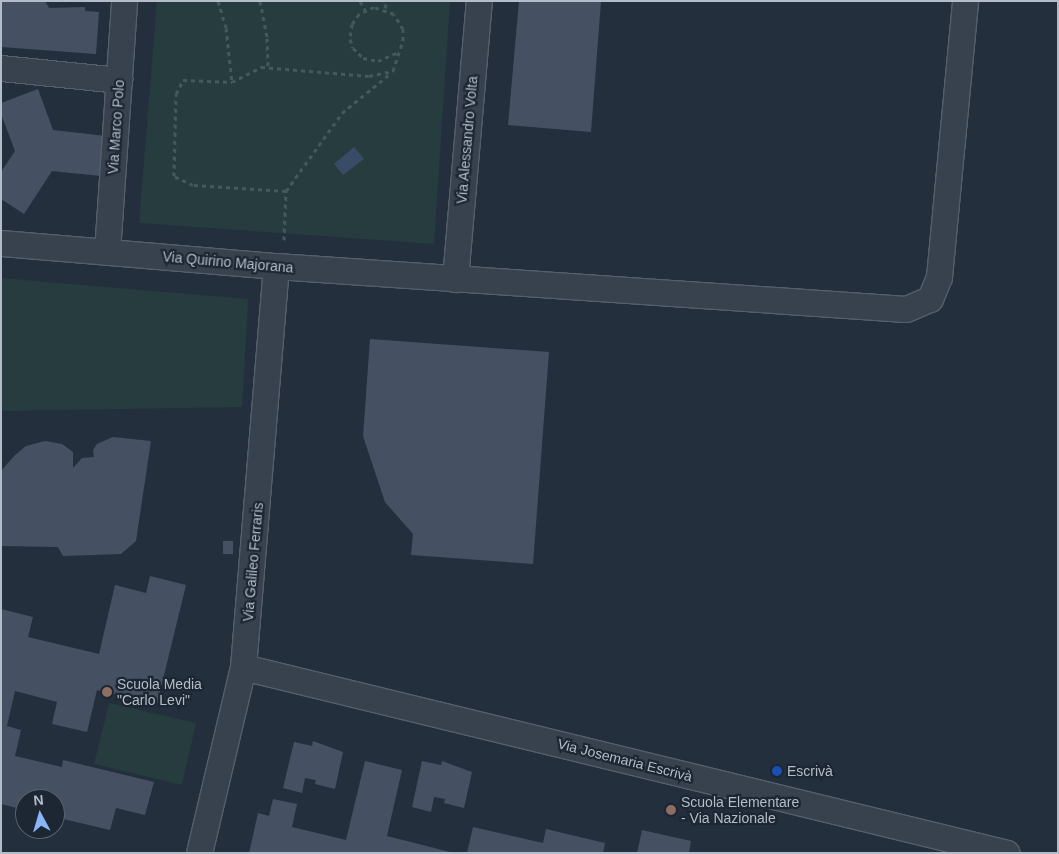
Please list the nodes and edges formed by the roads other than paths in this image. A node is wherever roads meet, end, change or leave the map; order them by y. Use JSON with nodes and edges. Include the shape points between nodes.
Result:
{"nodes":[{"id":1,"x":124,"y":1,"type":"edge"},
{"id":2,"x":478,"y":1,"type":"edge"},
{"id":3,"x":964,"y":1,"type":"edge"},
{"id":4,"x":1,"y":68,"type":"edge"},
{"id":5,"x":119,"y":80,"type":"junction"},
{"id":6,"x":1,"y":243,"type":"edge"},
{"id":7,"x":107,"y":252,"type":"junction"},
{"id":8,"x":276,"y":266,"type":"junction"},
{"id":9,"x":456,"y":279,"type":"junction"},
{"id":10,"x":243,"y":668,"type":"junction"},
{"id":11,"x":199,"y":853,"type":"edge"},
{"id":12,"x":1007,"y":853,"type":"edge"}],
"edges":[{"from":1,"to":5,"type":"street","name":"Via Marco Polo"},
{"from":2,"to":9,"type":"street","name":"Via Alessandro Volta"},
{"from":3,"to":9,"type":"street","name":"Via Quirino Majorana","via":[[941,267],[935,290],[930,299],[920,305],[895,309]]},
{"from":4,"to":5,"type":"street"},
{"from":5,"to":7,"type":"street","name":"Via Marco Polo"},
{"from":6,"to":7,"type":"street","name":"Via Quirino Majorana"},
{"from":7,"to":8,"type":"street","name":"Via Quirino Majorana"},
{"from":8,"to":9,"type":"street","name":"Via Quirino Majorana"},
{"from":8,"to":10,"type":"street","name":"Via Galileo Ferraris"},
{"from":10,"to":11,"type":"street","name":"Via Galileo Ferraris"},
{"from":10,"to":12,"type":"street","name":"Via Josemaria Escrivà"}]}
